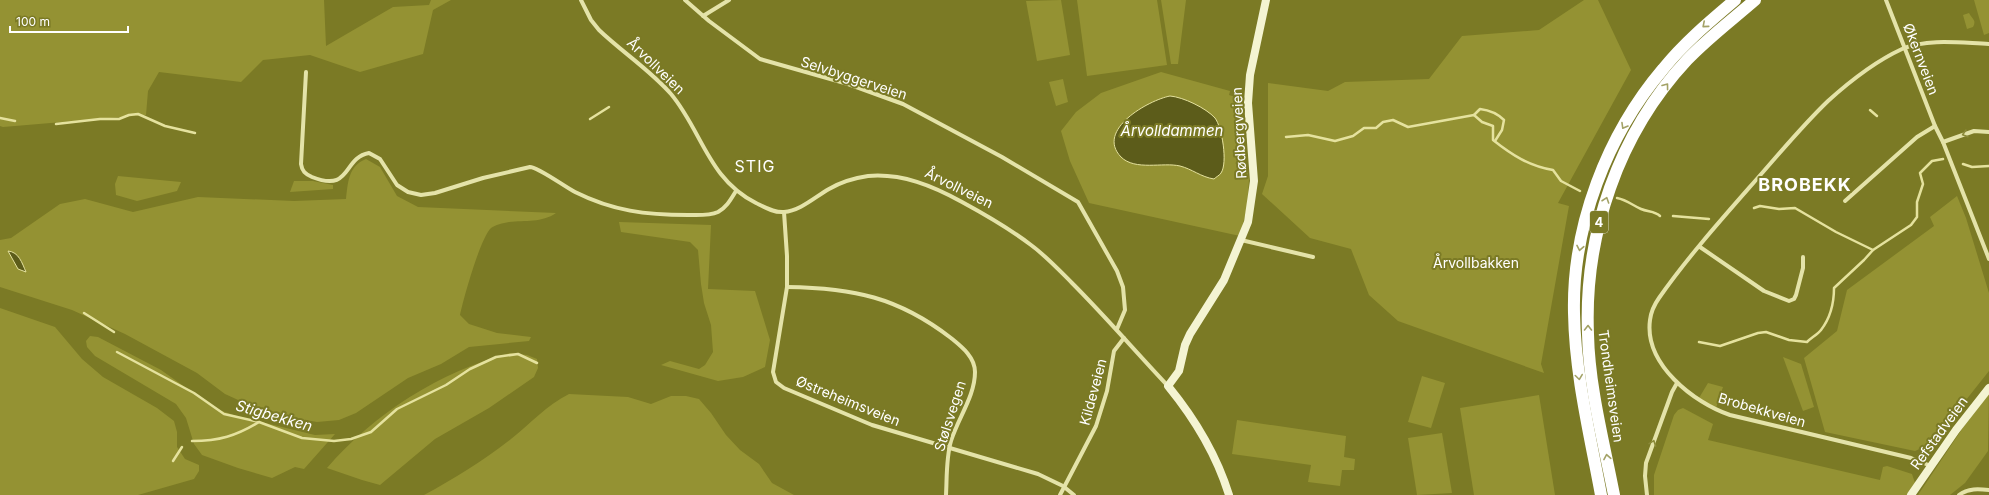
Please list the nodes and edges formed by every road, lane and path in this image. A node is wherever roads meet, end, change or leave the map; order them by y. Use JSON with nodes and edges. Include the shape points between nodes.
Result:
{"nodes":[{"id":1,"x":582,"y":0,"type":"edge"},
{"id":2,"x":685,"y":0,"type":"edge"},
{"id":3,"x":729,"y":0,"type":"edge"},
{"id":4,"x":1266,"y":0,"type":"edge"},
{"id":5,"x":1735,"y":0,"type":"edge"},
{"id":6,"x":1755,"y":0,"type":"edge"},
{"id":7,"x":1886,"y":0,"type":"edge"},
{"id":8,"x":703,"y":16,"type":"junction"},
{"id":9,"x":1989,"y":44,"type":"edge"},
{"id":10,"x":1904,"y":48,"type":"junction"},
{"id":11,"x":306,"y":72,"type":"dead end"},
{"id":12,"x":1934,"y":126,"type":"junction"},
{"id":13,"x":1989,"y":132,"type":"edge"},
{"id":14,"x":1943,"y":142,"type":"junction"},
{"id":15,"x":736,"y":191,"type":"junction"},
{"id":16,"x":1845,"y":201,"type":"dead end"},
{"id":17,"x":784,"y":212,"type":"junction"},
{"id":18,"x":1241,"y":240,"type":"junction"},
{"id":19,"x":1700,"y":247,"type":"junction"},
{"id":20,"x":1313,"y":257,"type":"dead end"},
{"id":21,"x":1803,"y":257,"type":"dead end"},
{"id":22,"x":1989,"y":259,"type":"edge"},
{"id":23,"x":787,"y":287,"type":"junction"},
{"id":24,"x":1117,"y":329,"type":"junction"},
{"id":25,"x":1124,"y":338,"type":"junction"},
{"id":26,"x":1677,"y":383,"type":"junction"},
{"id":27,"x":1168,"y":386,"type":"junction"},
{"id":28,"x":1989,"y":388,"type":"edge"},
{"id":29,"x":949,"y":448,"type":"junction"},
{"id":30,"x":1931,"y":466,"type":"junction"},
{"id":31,"x":1063,"y":486,"type":"junction"},
{"id":32,"x":1989,"y":490,"type":"edge"},
{"id":33,"x":946,"y":495,"type":"edge"},
{"id":34,"x":1060,"y":495,"type":"edge"},
{"id":35,"x":1074,"y":495,"type":"edge"},
{"id":36,"x":1229,"y":495,"type":"edge"},
{"id":37,"x":1601,"y":495,"type":"edge"},
{"id":38,"x":1614,"y":495,"type":"edge"},
{"id":39,"x":1648,"y":495,"type":"edge"},
{"id":40,"x":1911,"y":495,"type":"edge"},
{"id":41,"x":1960,"y":495,"type":"edge"}],
"edges":[{"from":1,"to":15,"type":"street","name":"Årvollveien","via":[[591,20],[599,30],[671,94],[718,172]]},
{"from":2,"to":8,"type":"street","name":"Selvbyggerveien"},
{"from":3,"to":8,"type":"street"},
{"from":4,"to":18,"type":"street","name":"Rødbergveien","via":[[1250,75],[1248,109],[1254,181],[1248,222]]},
{"from":5,"to":37,"type":"highway","name":"Trondheimsveien","number":"4","one_way":true,"via":[[1680,50],[1648,88],[1618,135],[1590,203],[1577,265],[1574,313],[1581,386]]},
{"from":38,"to":6,"type":"highway","name":"Trondheimsveien","number":"4","one_way":true,"via":[[1593,382],[1588,335],[1590,270],[1603,207],[1620,163],[1640,124],[1660,94],[1687,60]]},
{"from":7,"to":10,"type":"street","name":"Økernveien"},
{"from":8,"to":24,"type":"street","name":"Selvbyggerveien","via":[[760,59],[903,104],[975,142],[1078,202],[1121,279],[1125,306]]},
{"from":9,"to":10,"type":"street","name":"Brobekkveien","via":[[1936,42]]},
{"from":10,"to":12,"type":"street","name":"Økernveien"},
{"from":10,"to":19,"type":"street","name":"Brobekkveien","via":[[1884,59],[1828,102],[1746,191]]},
{"from":11,"to":15,"type":"street","via":[[301,164],[306,174],[318,179],[339,180],[357,158],[369,153],[380,159],[397,185],[408,192],[420,195],[530,167],[535,167],[591,200],[635,213],[713,214],[725,208]]},
{"from":12,"to":14,"type":"street","name":"Økernveien"},
{"from":12,"to":16,"type":"street","via":[[1917,137]]},
{"from":13,"to":14,"type":"street","one_way":true,"via":[[1974,131]]},
{"from":14,"to":22,"type":"street","name":"Økernveien"},
{"from":15,"to":17,"type":"street","name":"Årvollveien","via":[[774,211]]},
{"from":17,"to":23,"type":"street","name":"Østreheimsveien"},
{"from":17,"to":24,"type":"street","name":"Årvollveien","via":[[799,207],[837,185],[861,177],[885,175],[918,182],[971,206],[1033,246]]},
{"from":18,"to":20,"type":"street"},
{"from":18,"to":27,"type":"street","name":"Rødbergveien","via":[[1224,280],[1187,340],[1178,371]]},
{"from":19,"to":21,"type":"street","via":[[1764,291],[1789,301],[1796,295]]},
{"from":19,"to":26,"type":"street","name":"Brobekkveien","via":[[1659,298],[1650,321],[1655,350]]},
{"from":23,"to":29,"type":"street","name":"Østreheimsveien","via":[[773,372],[776,382],[784,388],[872,425]]},
{"from":23,"to":29,"type":"street","name":"Stølsvegen","via":[[830,288],[886,301],[918,315],[962,348],[973,363],[974,380]]},
{"from":24,"to":25,"type":"street","name":"Årvollveien"},
{"from":25,"to":27,"type":"street","name":"Årvollveien"},
{"from":25,"to":31,"type":"street","name":"Kildeveien","via":[[1114,351],[1107,391],[1096,426],[1086,449]]},
{"from":26,"to":30,"type":"street","name":"Brobekkveien","via":[[1705,404],[1725,413],[1916,460]]},
{"from":39,"to":26,"type":"street","one_way":true,"via":[[1646,463]]},
{"from":27,"to":36,"type":"street","name":"Årvollveien","via":[[1206,440]]},
{"from":28,"to":30,"type":"street","name":"Refstadveien"},
{"from":29,"to":31,"type":"street","name":"Østreheimsveien","via":[[1023,468]]},
{"from":29,"to":33,"type":"street","name":"Stølsvegen"},
{"from":30,"to":40,"type":"street","name":"Refstadveien"},
{"from":31,"to":34,"type":"street","name":"Kildeveien"},
{"from":31,"to":35,"type":"street","name":"Østreheimsveien"},
{"from":32,"to":41,"type":"street","via":[[1977,488]]}]}
